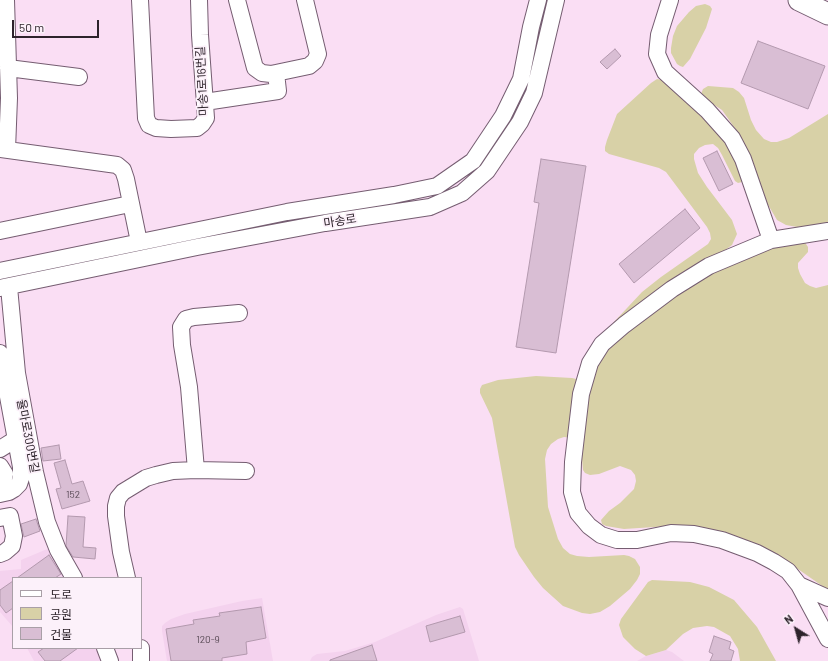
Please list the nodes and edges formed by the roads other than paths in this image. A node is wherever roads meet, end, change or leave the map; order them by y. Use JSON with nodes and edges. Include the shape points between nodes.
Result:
{"nodes":[{"id":1,"x":6,"y":0,"type":"edge"},
{"id":2,"x":140,"y":0,"type":"edge"},
{"id":3,"x":199,"y":0,"type":"edge"},
{"id":4,"x":237,"y":0,"type":"edge"},
{"id":5,"x":306,"y":0,"type":"edge"},
{"id":6,"x":538,"y":0,"type":"edge"},
{"id":7,"x":556,"y":0,"type":"edge"},
{"id":8,"x":670,"y":0,"type":"edge"},
{"id":9,"x":799,"y":0,"type":"edge"},
{"id":10,"x":828,"y":14,"type":"edge"},
{"id":11,"x":8,"y":68,"type":"junction"},
{"id":12,"x":276,"y":73,"type":"junction"},
{"id":13,"x":78,"y":77,"type":"dead end"},
{"id":14,"x":205,"y":102,"type":"junction"},
{"id":15,"x":4,"y":150,"type":"edge"},
{"id":16,"x":130,"y":204,"type":"junction"},
{"id":17,"x":828,"y":230,"type":"edge"},
{"id":18,"x":0,"y":231,"type":"edge"},
{"id":19,"x":771,"y":240,"type":"junction"},
{"id":20,"x":139,"y":242,"type":"junction"},
{"id":21,"x":0,"y":271,"type":"edge"},
{"id":22,"x":5,"y":287,"type":"edge"},
{"id":23,"x":239,"y":314,"type":"dead end"},
{"id":24,"x":6,"y":329,"type":"edge"},
{"id":25,"x":1,"y":361,"type":"edge"},
{"id":26,"x":4,"y":392,"type":"edge"},
{"id":27,"x":6,"y":416,"type":"edge"},
{"id":28,"x":16,"y":439,"type":"junction"},
{"id":29,"x":0,"y":441,"type":"edge"},
{"id":30,"x":0,"y":449,"type":"edge"},
{"id":31,"x":0,"y":466,"type":"edge"},
{"id":32,"x":196,"y":470,"type":"junction"},
{"id":33,"x":246,"y":471,"type":"dead end"},
{"id":34,"x":0,"y":483,"type":"edge"},
{"id":35,"x":0,"y":494,"type":"edge"},
{"id":36,"x":0,"y":518,"type":"edge"},
{"id":37,"x":0,"y":554,"type":"edge"},
{"id":38,"x":73,"y":577,"type":"edge"},
{"id":39,"x":127,"y":577,"type":"edge"},
{"id":40,"x":799,"y":585,"type":"junction"},
{"id":41,"x":828,"y":598,"type":"edge"},
{"id":42,"x":828,"y":639,"type":"edge"},
{"id":43,"x":105,"y":649,"type":"edge"},
{"id":44,"x":141,"y":649,"type":"edge"},
{"id":45,"x":110,"y":661,"type":"edge"},
{"id":46,"x":141,"y":661,"type":"edge"}],
"edges":[{"from":1,"to":11,"type":"street"},
{"from":2,"to":14,"type":"street","name":"마송1로16번길","via":[[146,118],[149,125],[171,129],[197,128],[206,118]]},
{"from":3,"to":14,"type":"street","name":"마송1로16번길"},
{"from":4,"to":12,"type":"street","via":[[255,68],[262,73]]},
{"from":5,"to":12,"type":"street","via":[[318,54],[309,66]]},
{"from":6,"to":20,"type":"street","name":"마송로","via":[[521,79],[503,116],[473,161],[437,186],[286,212]]},
{"from":7,"to":22,"type":"street","name":"마송로","via":[[534,93],[520,122],[487,171],[462,193],[430,206],[197,247]]},
{"from":8,"to":19,"type":"street","via":[[659,34],[657,54],[665,72],[707,110],[732,138],[743,159]]},
{"from":9,"to":10,"type":"main road"},
{"from":11,"to":13,"type":"street"},
{"from":11,"to":15,"type":"street","via":[[9,125]]},
{"from":12,"to":14,"type":"street","via":[[278,91]]},
{"from":15,"to":16,"type":"street","via":[[117,165],[123,170]]},
{"from":16,"to":18,"type":"street"},
{"from":16,"to":20,"type":"street"},
{"from":17,"to":19,"type":"street"},
{"from":19,"to":40,"type":"street","via":[[709,266],[672,289],[602,344],[590,363],[581,394],[572,492],[578,513],[601,535],[617,540],[630,540],[671,533],[694,534],[722,540],[774,562],[788,571]]},
{"from":20,"to":21,"type":"street","name":"마송로"},
{"from":22,"to":24,"type":"street","name":"율마로300번길"},
{"from":23,"to":32,"type":"street","via":[[194,317],[186,319],[181,327]]},
{"from":24,"to":38,"type":"street","name":"율마로300번길","via":[[47,522],[58,550]]},
{"from":25,"to":26,"type":"street"},
{"from":26,"to":27,"type":"street"},
{"from":27,"to":28,"type":"street"},
{"from":28,"to":29,"type":"street"},
{"from":28,"to":30,"type":"street"},
{"from":28,"to":35,"type":"street","via":[[22,478],[14,489]]},
{"from":31,"to":34,"type":"street","via":[[5,474]]},
{"from":32,"to":33,"type":"street"},
{"from":32,"to":39,"type":"street","via":[[156,475],[132,486],[118,498],[116,516]]},
{"from":36,"to":37,"type":"street","via":[[10,516],[14,536],[12,546]]},
{"from":40,"to":41,"type":"street"},
{"from":40,"to":42,"type":"street"},
{"from":43,"to":45,"type":"street"},
{"from":44,"to":46,"type":"street"}]}
